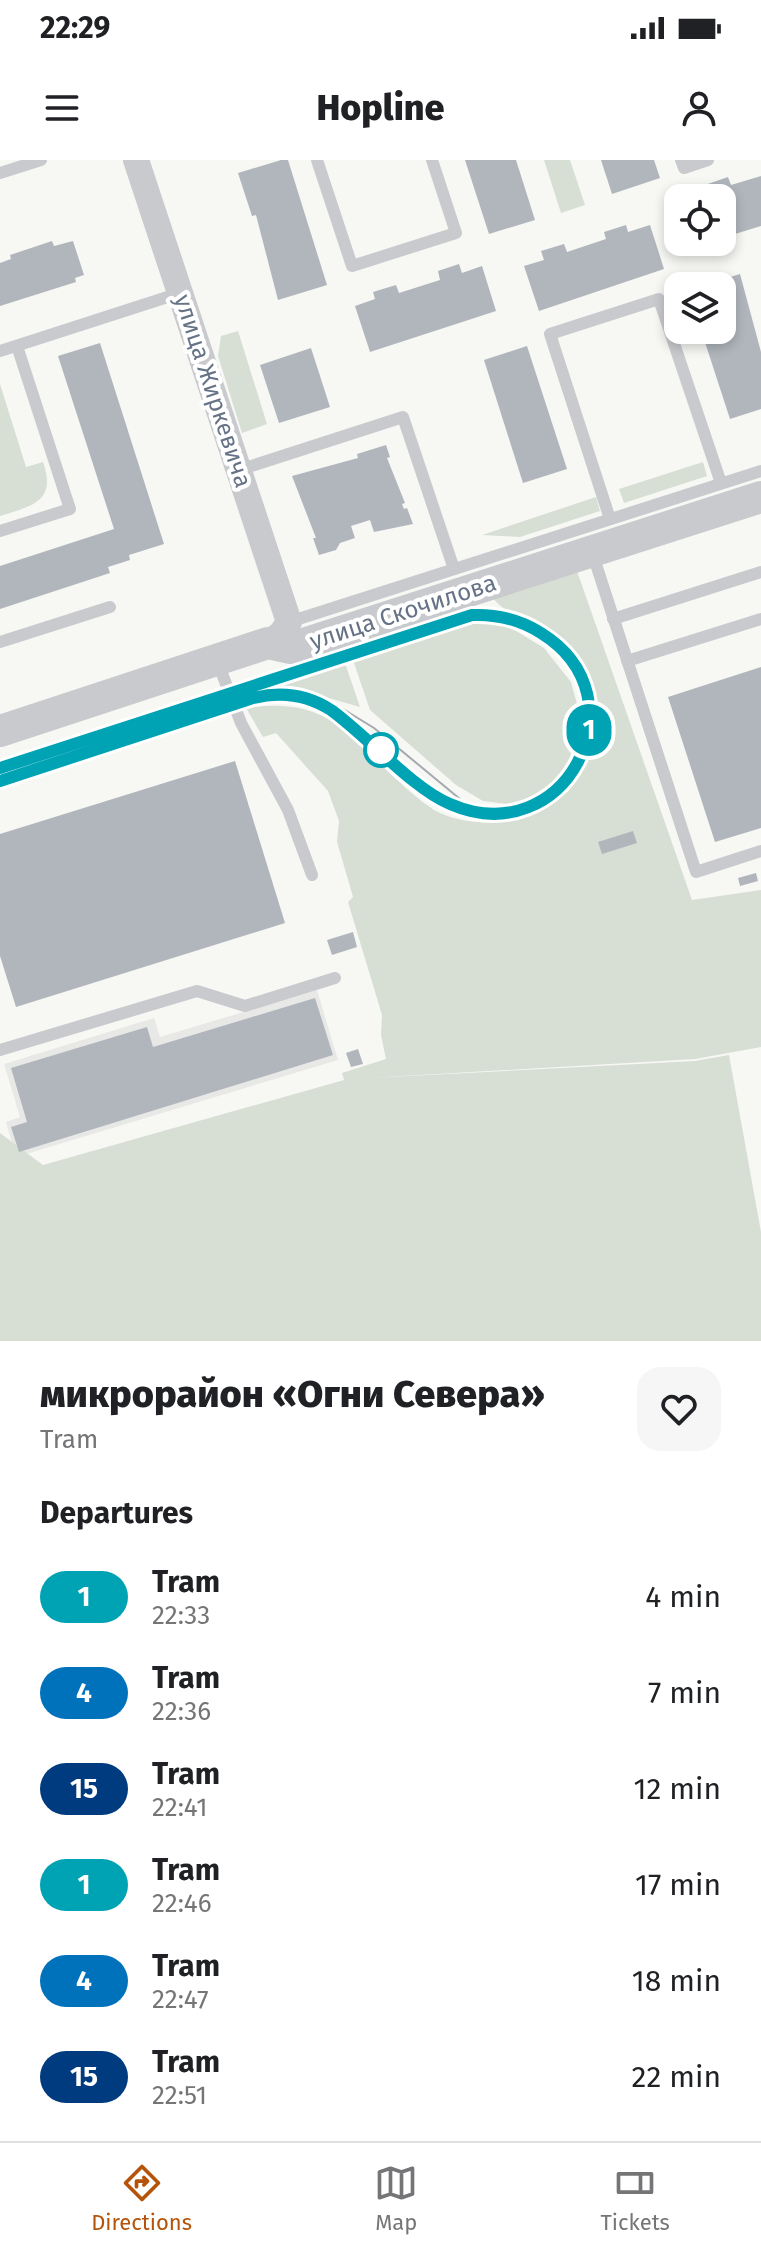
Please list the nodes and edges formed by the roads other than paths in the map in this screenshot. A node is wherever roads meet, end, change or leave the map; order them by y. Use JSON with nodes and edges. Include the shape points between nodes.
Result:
{"nodes":[{"id":1,"x":41,"y":160,"type":"edge"},
{"id":2,"x":317,"y":160,"type":"edge"},
{"id":3,"x":432,"y":160,"type":"edge"},
{"id":4,"x":681,"y":160,"type":"edge"},
{"id":5,"x":708,"y":160,"type":"edge"},
{"id":6,"x":143,"y":162,"type":"edge"},
{"id":7,"x":0,"y":173,"type":"edge"},
{"id":8,"x":180,"y":293,"type":"junction"},
{"id":9,"x":17,"y":346,"type":"junction"},
{"id":10,"x":0,"y":351,"type":"edge"},
{"id":11,"x":239,"y":470,"type":"junction"},
{"id":12,"x":761,"y":471,"type":"edge"},
{"id":13,"x":721,"y":483,"type":"junction"},
{"id":14,"x":761,"y":497,"type":"edge"},
{"id":15,"x":610,"y":519,"type":"junction"},
{"id":16,"x":0,"y":531,"type":"edge"},
{"id":17,"x":592,"y":552,"type":"junction"},
{"id":18,"x":454,"y":569,"type":"junction"},
{"id":19,"x":761,"y":572,"type":"edge"},
{"id":20,"x":110,"y":607,"type":"dead end"},
{"id":21,"x":613,"y":619,"type":"junction"},
{"id":22,"x":761,"y":619,"type":"edge"},
{"id":23,"x":278,"y":632,"type":"junction"},
{"id":24,"x":0,"y":642,"type":"edge"},
{"id":25,"x":217,"y":660,"type":"junction"},
{"id":26,"x":627,"y":661,"type":"junction"},
{"id":27,"x":0,"y":731,"type":"edge"},
{"id":28,"x":761,"y":851,"type":"edge"},
{"id":29,"x":312,"y":875,"type":"dead end"},
{"id":30,"x":335,"y":978,"type":"dead end"},
{"id":31,"x":0,"y":1050,"type":"edge"}],
"edges":[{"from":1,"to":7,"type":"lane"},
{"from":2,"to":3,"type":"lane","via":[[352,266],[456,233]]},
{"from":4,"to":5,"type":"lane","via":[[684,168]]},
{"from":6,"to":8,"type":"street","name":"улица Жиркевича"},
{"from":8,"to":9,"type":"lane"},
{"from":8,"to":11,"type":"street","name":"улица Жиркевича"},
{"from":9,"to":10,"type":"lane"},
{"from":9,"to":16,"type":"lane","via":[[70,509]]},
{"from":11,"to":18,"type":"lane","via":[[403,417]]},
{"from":11,"to":23,"type":"street","name":"улица Жиркевича"},
{"from":12,"to":13,"type":"lane"},
{"from":13,"to":15,"type":"lane"},
{"from":13,"to":15,"type":"lane","via":[[659,299],[550,334]]},
{"from":14,"to":17,"type":"street","name":"улица Скочилова"},
{"from":15,"to":18,"type":"lane"},
{"from":17,"to":21,"type":"lane"},
{"from":17,"to":23,"type":"street","name":"улица Скочилова","via":[[291,648]]},
{"from":18,"to":23,"type":"lane"},
{"from":19,"to":21,"type":"lane"},
{"from":20,"to":24,"type":"lane"},
{"from":21,"to":26,"type":"lane"},
{"from":22,"to":26,"type":"lane"},
{"from":23,"to":25,"type":"street","name":"улица Скочилова"},
{"from":25,"to":27,"type":"street","name":"улица Скочилова"},
{"from":25,"to":29,"type":"lane","via":[[241,723],[288,810]]},
{"from":26,"to":28,"type":"lane","via":[[696,872]]},
{"from":30,"to":31,"type":"lane","via":[[245,1006],[197,991]]}]}
